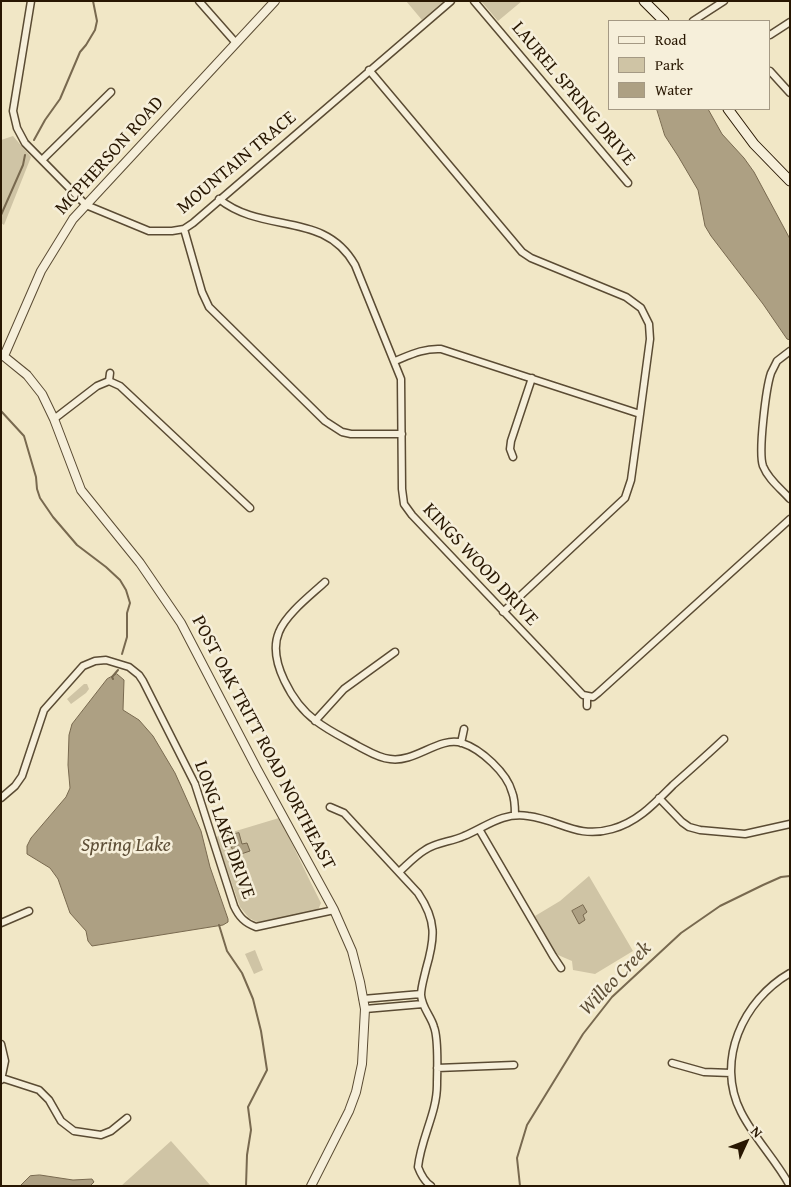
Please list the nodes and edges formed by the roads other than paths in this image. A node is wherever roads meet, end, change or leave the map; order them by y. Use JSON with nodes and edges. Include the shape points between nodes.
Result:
{"nodes":[{"id":1,"x":31,"y":1,"type":"edge"},
{"id":2,"x":200,"y":1,"type":"edge"},
{"id":3,"x":275,"y":1,"type":"edge"},
{"id":4,"x":451,"y":1,"type":"edge"},
{"id":5,"x":474,"y":1,"type":"edge"},
{"id":6,"x":644,"y":1,"type":"edge"},
{"id":7,"x":724,"y":1,"type":"edge"},
{"id":8,"x":663,"y":20,"type":"edge"},
{"id":9,"x":695,"y":20,"type":"edge"},
{"id":10,"x":790,"y":22,"type":"edge"},
{"id":11,"x":771,"y":34,"type":"edge"},
{"id":12,"x":236,"y":43,"type":"junction"},
{"id":13,"x":369,"y":70,"type":"junction"},
{"id":14,"x":771,"y":71,"type":"edge"},
{"id":15,"x":111,"y":92,"type":"dead end"},
{"id":16,"x":790,"y":93,"type":"edge"},
{"id":17,"x":729,"y":110,"type":"edge"},
{"id":18,"x":42,"y":160,"type":"junction"},
{"id":19,"x":790,"y":181,"type":"edge"},
{"id":20,"x":628,"y":183,"type":"dead end"},
{"id":21,"x":219,"y":199,"type":"junction"},
{"id":22,"x":86,"y":205,"type":"junction"},
{"id":23,"x":184,"y":229,"type":"junction"},
{"id":24,"x":790,"y":351,"type":"edge"},
{"id":25,"x":3,"y":355,"type":"edge"},
{"id":26,"x":395,"y":361,"type":"junction"},
{"id":27,"x":110,"y":373,"type":"dead end"},
{"id":28,"x":532,"y":378,"type":"junction"},
{"id":29,"x":109,"y":380,"type":"junction"},
{"id":30,"x":640,"y":414,"type":"junction"},
{"id":31,"x":54,"y":418,"type":"junction"},
{"id":32,"x":402,"y":434,"type":"junction"},
{"id":33,"x":513,"y":458,"type":"dead end"},
{"id":34,"x":790,"y":499,"type":"edge"},
{"id":35,"x":250,"y":508,"type":"dead end"},
{"id":36,"x":790,"y":519,"type":"edge"},
{"id":37,"x":325,"y":582,"type":"dead end"},
{"id":38,"x":503,"y":612,"type":"junction"},
{"id":39,"x":395,"y":652,"type":"dead end"},
{"id":40,"x":587,"y":697,"type":"junction"},
{"id":41,"x":587,"y":706,"type":"dead end"},
{"id":42,"x":315,"y":721,"type":"junction"},
{"id":43,"x":464,"y":729,"type":"dead end"},
{"id":44,"x":724,"y":739,"type":"dead end"},
{"id":45,"x":461,"y":743,"type":"junction"},
{"id":46,"x":1,"y":798,"type":"edge"},
{"id":47,"x":659,"y":798,"type":"junction"},
{"id":48,"x":330,"y":808,"type":"dead end"},
{"id":49,"x":515,"y":815,"type":"junction"},
{"id":50,"x":790,"y":824,"type":"edge"},
{"id":51,"x":479,"y":829,"type":"junction"},
{"id":52,"x":399,"y":872,"type":"junction"},
{"id":53,"x":334,"y":910,"type":"junction"},
{"id":54,"x":29,"y":911,"type":"dead end"},
{"id":55,"x":1,"y":923,"type":"edge"},
{"id":56,"x":561,"y":968,"type":"dead end"},
{"id":57,"x":790,"y":973,"type":"edge"},
{"id":58,"x":421,"y":994,"type":"junction"},
{"id":59,"x":364,"y":999,"type":"junction"},
{"id":60,"x":423,"y":1004,"type":"junction"},
{"id":61,"x":365,"y":1009,"type":"junction"},
{"id":62,"x":1,"y":1044,"type":"edge"},
{"id":63,"x":672,"y":1063,"type":"dead end"},
{"id":64,"x":514,"y":1065,"type":"dead end"},
{"id":65,"x":437,"y":1068,"type":"junction"},
{"id":66,"x":732,"y":1073,"type":"junction"},
{"id":67,"x":2,"y":1079,"type":"edge"},
{"id":68,"x":127,"y":1118,"type":"dead end"},
{"id":69,"x":311,"y":1186,"type":"edge"},
{"id":70,"x":431,"y":1186,"type":"edge"},
{"id":71,"x":790,"y":1186,"type":"edge"}],
"edges":[{"from":1,"to":18,"type":"street","name":"MOUNTAIN TRACE","via":[[13,111],[20,136]]},
{"from":2,"to":12,"type":"street"},
{"from":3,"to":12,"type":"street","name":"MCPHERSON ROAD"},
{"from":4,"to":13,"type":"street","name":"MOUNTAIN TRACE"},
{"from":5,"to":20,"type":"street","name":"LAUREL SPRING DRIVE"},
{"from":6,"to":8,"type":"main road"},
{"from":7,"to":9,"type":"street"},
{"from":10,"to":11,"type":"street"},
{"from":12,"to":22,"type":"street","name":"MCPHERSON ROAD"},
{"from":13,"to":21,"type":"street","name":"MOUNTAIN TRACE"},
{"from":13,"to":30,"type":"street","via":[[522,252],[626,297],[641,308],[650,330]]},
{"from":14,"to":16,"type":"street"},
{"from":15,"to":18,"type":"street"},
{"from":17,"to":19,"type":"main road","via":[[754,144]]},
{"from":18,"to":22,"type":"street","name":"MOUNTAIN TRACE"},
{"from":21,"to":23,"type":"street","name":"MOUNTAIN TRACE"},
{"from":21,"to":26,"type":"street","name":"KINGS WOOD DRIVE","via":[[254,218],[326,234],[343,247],[355,265]]},
{"from":22,"to":23,"type":"street","name":"MOUNTAIN TRACE","via":[[149,231]]},
{"from":22,"to":25,"type":"street","name":"MCPHERSON ROAD","via":[[50,255]]},
{"from":23,"to":32,"type":"street","via":[[209,307],[325,421],[351,434]]},
{"from":24,"to":34,"type":"street","via":[[777,361],[770,372],[760,452],[766,472]]},
{"from":25,"to":31,"type":"street","name":"POST OAK TRITT ROAD NORTHEAST","via":[[36,386]]},
{"from":26,"to":28,"type":"street","via":[[421,351],[440,349]]},
{"from":26,"to":32,"type":"street","name":"KINGS WOOD DRIVE","via":[[401,379]]},
{"from":27,"to":29,"type":"street"},
{"from":28,"to":30,"type":"street"},
{"from":28,"to":33,"type":"street","via":[[510,441]]},
{"from":29,"to":31,"type":"street"},
{"from":29,"to":35,"type":"street","via":[[120,386]]},
{"from":30,"to":38,"type":"street","via":[[631,480],[625,498]]},
{"from":31,"to":53,"type":"street","name":"POST OAK TRITT ROAD NORTHEAST","via":[[81,490],[140,562],[181,623]]},
{"from":32,"to":38,"type":"street","name":"KINGS WOOD DRIVE","via":[[404,504]]},
{"from":36,"to":40,"type":"street","via":[[598,693]]},
{"from":37,"to":42,"type":"street","via":[[278,632],[275,651],[291,691]]},
{"from":38,"to":40,"type":"street","name":"KINGS WOOD DRIVE"},
{"from":39,"to":42,"type":"street","via":[[344,690]]},
{"from":40,"to":41,"type":"street"},
{"from":42,"to":45,"type":"street","via":[[377,756],[392,760],[411,757],[443,744]]},
{"from":43,"to":45,"type":"street"},
{"from":44,"to":47,"type":"street"},
{"from":45,"to":49,"type":"street","via":[[481,753],[504,777],[512,792]]},
{"from":46,"to":53,"type":"street","name":"LONG LAKE DRIVE","via":[[22,776],[44,710],[78,672],[89,662],[100,660],[129,667],[143,681],[195,784],[239,915],[256,927]]},
{"from":47,"to":49,"type":"street","via":[[636,818],[600,832],[572,830],[533,816]]},
{"from":47,"to":50,"type":"street","via":[[693,829],[745,834]]},
{"from":48,"to":52,"type":"street","via":[[344,813]]},
{"from":49,"to":51,"type":"street"},
{"from":51,"to":52,"type":"street","via":[[426,849]]},
{"from":51,"to":56,"type":"street"},
{"from":52,"to":58,"type":"street","via":[[424,902],[433,927],[433,945]]},
{"from":53,"to":59,"type":"street","name":"POST OAK TRITT ROAD NORTHEAST","via":[[352,951]]},
{"from":54,"to":55,"type":"street"},
{"from":57,"to":66,"type":"street","via":[[758,999],[743,1021],[734,1047]]},
{"from":58,"to":59,"type":"street"},
{"from":58,"to":60,"type":"street"},
{"from":59,"to":61,"type":"street","name":"POST OAK TRITT ROAD NORTHEAST"},
{"from":60,"to":61,"type":"street"},
{"from":60,"to":65,"type":"street","via":[[435,1028]]},
{"from":61,"to":69,"type":"street","name":"POST OAK TRITT ROAD NORTHEAST","via":[[363,1056],[356,1092]]},
{"from":62,"to":67,"type":"street","via":[[5,1060]]},
{"from":63,"to":66,"type":"street","via":[[704,1072]]},
{"from":64,"to":65,"type":"street"},
{"from":65,"to":70,"type":"street","via":[[434,1108],[418,1166]]},
{"from":66,"to":71,"type":"street","via":[[741,1112]]},
{"from":67,"to":68,"type":"street","via":[[39,1090],[61,1121],[74,1131],[101,1135]]}]}
